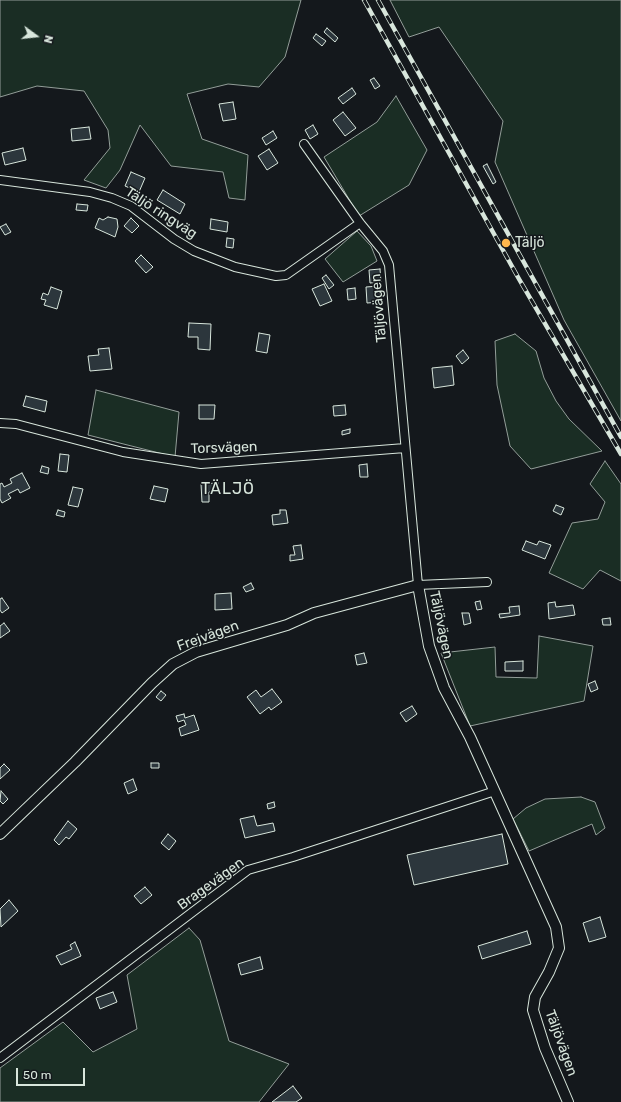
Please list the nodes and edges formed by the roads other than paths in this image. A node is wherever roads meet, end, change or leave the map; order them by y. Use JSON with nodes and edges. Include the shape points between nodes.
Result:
{"nodes":[{"id":1,"x":304,"y":144,"type":"dead end"},
{"id":2,"x":0,"y":180,"type":"edge"},
{"id":3,"x":360,"y":223,"type":"junction"},
{"id":4,"x":0,"y":423,"type":"edge"},
{"id":5,"x":404,"y":448,"type":"junction"},
{"id":6,"x":487,"y":582,"type":"dead end"},
{"id":7,"x":418,"y":585,"type":"junction"},
{"id":8,"x":495,"y":791,"type":"junction"},
{"id":9,"x":0,"y":834,"type":"edge"},
{"id":10,"x":0,"y":1058,"type":"edge"},
{"id":11,"x":568,"y":1102,"type":"edge"}],
"edges":[{"from":1,"to":3,"type":"street","name":"Täljövägen"},
{"from":2,"to":3,"type":"street","name":"Täljö ringväg","via":[[90,192],[112,198],[131,206],[194,251],[235,267],[276,276],[286,275]]},
{"from":3,"to":5,"type":"street","name":"Täljövägen","via":[[383,251],[389,265]]},
{"from":4,"to":5,"type":"street","name":"Torsvägen","via":[[16,424],[123,452],[201,464]]},
{"from":5,"to":7,"type":"street","name":"Täljövägen"},
{"from":6,"to":7,"type":"street","name":"Frejvägen"},
{"from":7,"to":8,"type":"street","name":"Täljövägen","via":[[429,646],[444,688]]},
{"from":7,"to":9,"type":"street","name":"Frejvägen","via":[[314,613],[287,625],[196,652],[172,664]]},
{"from":8,"to":10,"type":"street","name":"Bragevägen","via":[[248,870]]},
{"from":8,"to":11,"type":"street","name":"Täljövägen","via":[[556,927],[559,948],[535,997],[533,1010]]}]}
